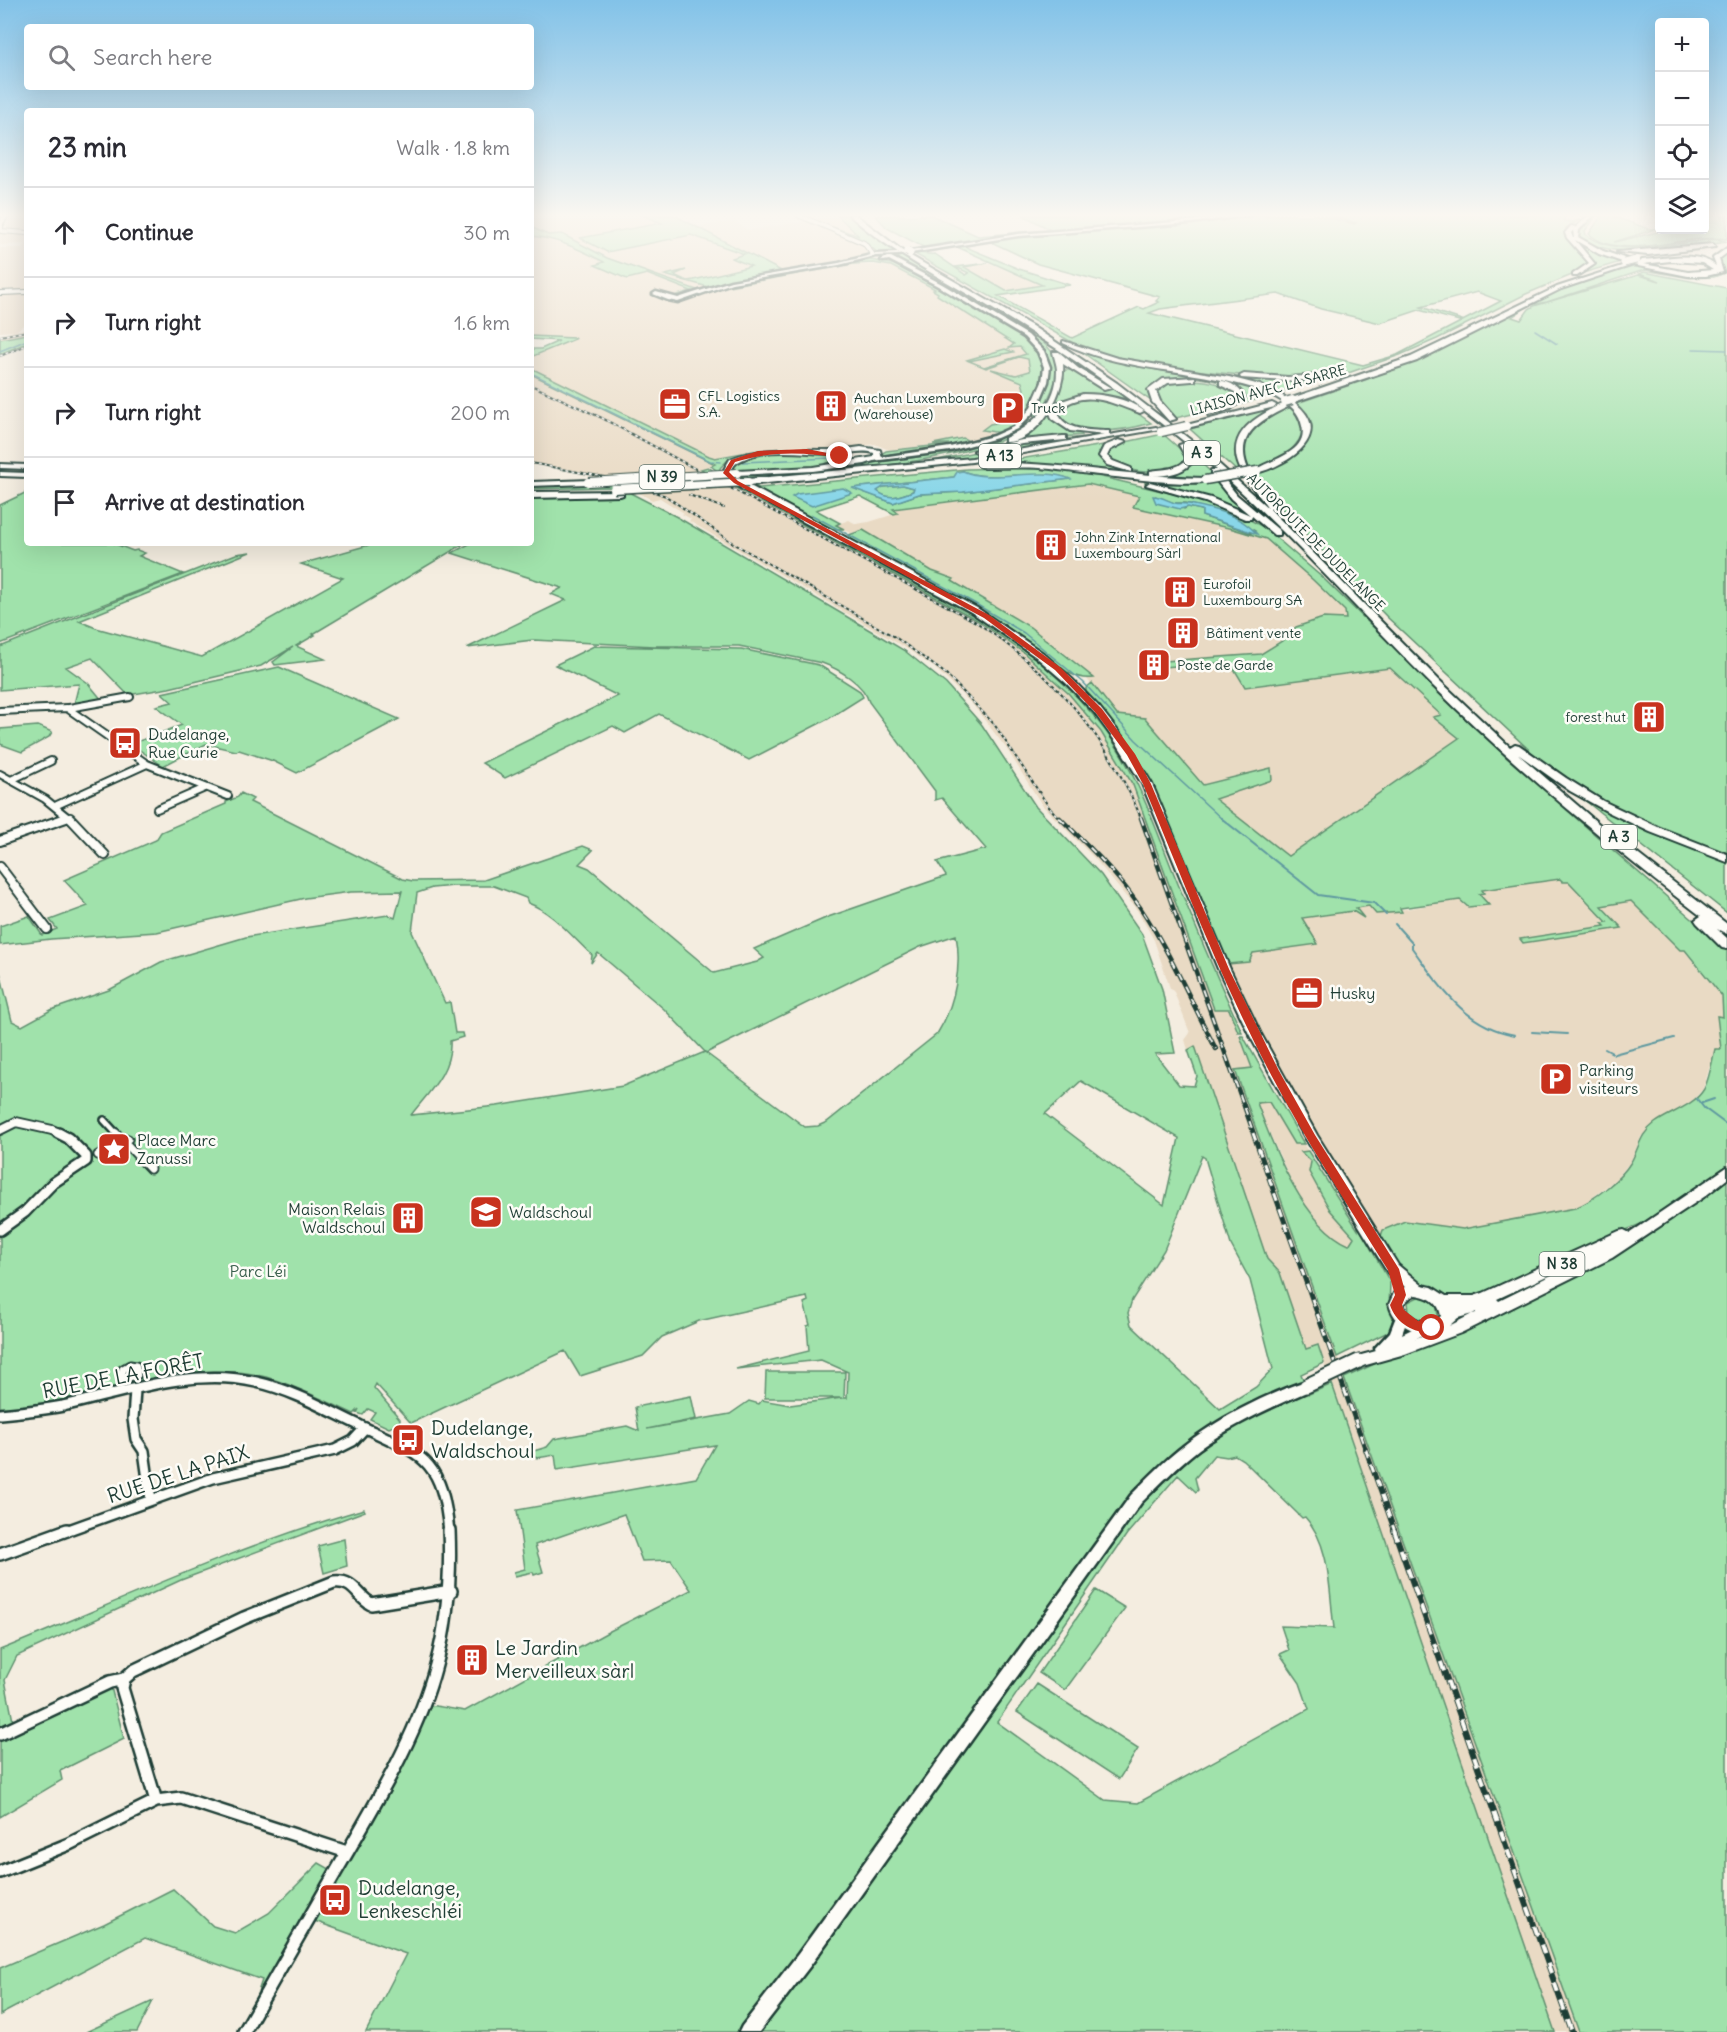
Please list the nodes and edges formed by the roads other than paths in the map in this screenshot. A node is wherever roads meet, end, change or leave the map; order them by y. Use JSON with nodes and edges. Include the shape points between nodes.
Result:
{"nodes":[{"id":1,"x":980,"y":310,"type":"edge"},
{"id":2,"x":999,"y":310,"type":"edge"},
{"id":3,"x":1005,"y":310,"type":"edge"},
{"id":4,"x":1502,"y":310,"type":"edge"},
{"id":5,"x":1514,"y":310,"type":"edge"},
{"id":6,"x":1026,"y":326,"type":"junction"},
{"id":7,"x":1045,"y":332,"type":"junction"},
{"id":8,"x":1058,"y":357,"type":"junction"},
{"id":9,"x":1402,"y":358,"type":"junction"},
{"id":10,"x":1177,"y":370,"type":"junction"},
{"id":11,"x":1335,"y":376,"type":"junction"},
{"id":12,"x":1320,"y":392,"type":"joint"},
{"id":13,"x":1287,"y":397,"type":"junction"},
{"id":14,"x":1211,"y":413,"type":"junction"},
{"id":15,"x":1145,"y":414,"type":"junction"},
{"id":16,"x":1184,"y":425,"type":"junction"},
{"id":17,"x":1156,"y":429,"type":"junction"},
{"id":18,"x":1126,"y":431,"type":"junction"},
{"id":19,"x":1139,"y":436,"type":"junction"},
{"id":20,"x":1183,"y":445,"type":"junction"},
{"id":21,"x":966,"y":453,"type":"junction"},
{"id":22,"x":842,"y":456,"type":"junction"},
{"id":23,"x":877,"y":458,"type":"junction"},
{"id":24,"x":853,"y":462,"type":"junction"},
{"id":25,"x":0,"y":466,"type":"edge"},
{"id":26,"x":832,"y":466,"type":"junction"},
{"id":27,"x":24,"y":467,"type":"edge"},
{"id":28,"x":1092,"y":471,"type":"junction"},
{"id":29,"x":898,"y":473,"type":"junction"},
{"id":30,"x":843,"y":474,"type":"junction"},
{"id":31,"x":0,"y":476,"type":"edge"},
{"id":32,"x":24,"y":477,"type":"edge"},
{"id":33,"x":534,"y":484,"type":"edge"},
{"id":34,"x":752,"y":484,"type":"junction"},
{"id":35,"x":534,"y":493,"type":"edge"},
{"id":36,"x":1272,"y":507,"type":"junction"},
{"id":37,"x":1288,"y":543,"type":"junction"},
{"id":38,"x":1358,"y":605,"type":"junction"},
{"id":39,"x":130,"y":697,"type":"dead end"},
{"id":40,"x":67,"y":708,"type":"junction"},
{"id":41,"x":0,"y":711,"type":"edge"},
{"id":42,"x":1515,"y":747,"type":"junction"},
{"id":43,"x":51,"y":761,"type":"dead end"},
{"id":44,"x":147,"y":764,"type":"junction"},
{"id":45,"x":0,"y":774,"type":"edge"},
{"id":46,"x":13,"y":779,"type":"junction"},
{"id":47,"x":205,"y":788,"type":"junction"},
{"id":48,"x":228,"y":796,"type":"dead end"},
{"id":49,"x":57,"y":805,"type":"junction"},
{"id":50,"x":157,"y":809,"type":"dead end"},
{"id":51,"x":69,"y":817,"type":"junction"},
{"id":52,"x":0,"y":841,"type":"edge"},
{"id":53,"x":105,"y":855,"type":"dead end"},
{"id":54,"x":1727,"y":858,"type":"edge"},
{"id":55,"x":0,"y":867,"type":"edge"},
{"id":56,"x":1658,"y":880,"type":"junction"},
{"id":57,"x":1727,"y":921,"type":"edge"},
{"id":58,"x":47,"y":929,"type":"dead end"},
{"id":59,"x":1727,"y":930,"type":"edge"},
{"id":60,"x":1727,"y":945,"type":"edge"},
{"id":61,"x":104,"y":1120,"type":"dead end"},
{"id":62,"x":0,"y":1130,"type":"edge"},
{"id":63,"x":126,"y":1140,"type":"junction"},
{"id":64,"x":98,"y":1155,"type":"dead end"},
{"id":65,"x":150,"y":1169,"type":"dead end"},
{"id":66,"x":1727,"y":1172,"type":"edge"},
{"id":67,"x":1676,"y":1210,"type":"junction"},
{"id":68,"x":0,"y":1230,"type":"edge"},
{"id":69,"x":1589,"y":1263,"type":"junction"},
{"id":70,"x":1394,"y":1269,"type":"junction"},
{"id":71,"x":1417,"y":1289,"type":"junction"},
{"id":72,"x":1400,"y":1295,"type":"junction"},
{"id":73,"x":1444,"y":1301,"type":"junction"},
{"id":74,"x":1402,"y":1317,"type":"junction"},
{"id":75,"x":1448,"y":1317,"type":"junction"},
{"id":76,"x":1424,"y":1328,"type":"junction"},
{"id":77,"x":1363,"y":1359,"type":"junction"},
{"id":78,"x":135,"y":1390,"type":"junction"},
{"id":79,"x":0,"y":1414,"type":"edge"},
{"id":80,"x":364,"y":1428,"type":"junction"},
{"id":81,"x":151,"y":1500,"type":"junction"},
{"id":82,"x":0,"y":1554,"type":"edge"},
{"id":83,"x":451,"y":1591,"type":"junction"},
{"id":84,"x":124,"y":1679,"type":"junction"},
{"id":85,"x":0,"y":1734,"type":"edge"},
{"id":86,"x":156,"y":1801,"type":"junction"},
{"id":87,"x":347,"y":1852,"type":"junction"},
{"id":88,"x":0,"y":1872,"type":"edge"},
{"id":89,"x":244,"y":2032,"type":"edge"},
{"id":90,"x":748,"y":2032,"type":"edge"}],
"edges":[{"from":1,"to":23,"type":"main road","via":[[1026,336],[1041,351],[1047,367],[1045,382],[1032,410],[1015,428],[966,445]]},
{"from":2,"to":6,"type":"highway","name":"AUTOROUTE DE DUDELANGE","number":"A 3"},
{"from":3,"to":7,"type":"highway","name":"AUTOROUTE DE DUDELANGE","number":"A 3"},
{"from":4,"to":9,"type":"highway","name":"LIAISON AVEC LA SARRE","number":"A 13"},
{"from":5,"to":12,"type":"highway","name":"LIAISON AVEC LA SARRE","number":"A 13","via":[[1420,356]]},
{"from":6,"to":8,"type":"highway","number":"A 3"},
{"from":6,"to":38,"type":"highway","name":"AUTOROUTE DE DUDELANGE","number":"A 3","via":[[1091,367],[1220,468]]},
{"from":7,"to":10,"type":"highway","number":"A 3","via":[[1094,354]]},
{"from":7,"to":16,"type":"highway","name":"AUTOROUTE DE DUDELANGE","number":"A 3"},
{"from":8,"to":15,"type":"highway","number":"A 3"},
{"from":8,"to":21,"type":"highway","via":[[1059,381],[1036,424],[1010,439]]},
{"from":9,"to":11,"type":"highway","number":"A 13"},
{"from":9,"to":13,"type":"highway","name":"LIAISON AVEC LA SARRE","number":"A 13"},
{"from":10,"to":11,"type":"highway","number":"A 3","via":[[1278,379]]},
{"from":10,"to":28,"type":"highway","number":"A 3","bridge":true,"via":[[1249,384],[1285,398],[1301,412],[1306,437],[1281,461],[1257,471],[1205,480],[1159,480]]},
{"from":11,"to":13,"type":"highway","number":"A 13"},
{"from":12,"to":13,"type":"highway","number":"A 3"},
{"from":13,"to":14,"type":"highway","number":"A 13"},
{"from":13,"to":16,"type":"highway","name":"LIAISON AVEC LA SARRE","number":"A 13"},
{"from":13,"to":36,"type":"highway","number":"A 3","via":[[1252,425],[1239,446],[1240,464]]},
{"from":14,"to":16,"type":"highway","number":"A 13"},
{"from":14,"to":16,"type":"highway","number":"A 3","via":[[1237,403],[1241,394],[1225,384],[1197,379],[1171,380],[1154,387],[1151,392],[1156,402]]},
{"from":15,"to":18,"type":"highway","number":"A 13","via":[[1117,400],[1093,397],[1065,402],[1054,412],[1056,419],[1072,429],[1096,433]]},
{"from":15,"to":20,"type":"highway","number":"A 3"},
{"from":16,"to":17,"type":"highway","number":"A 13","bridge":true},
{"from":16,"to":36,"type":"highway","name":"AUTOROUTE DE DUDELANGE","number":"A 3"},
{"from":17,"to":18,"type":"highway","number":"A 13"},
{"from":17,"to":19,"type":"highway","number":"A 13"},
{"from":17,"to":30,"type":"highway","number":"A 13","via":[[996,456]]},
{"from":18,"to":21,"type":"highway","number":"A 13","via":[[1022,442]]},
{"from":19,"to":20,"type":"highway","number":"A 3","via":[[1107,448],[1105,460],[1132,471],[1169,471],[1189,463],[1191,459]]},
{"from":19,"to":29,"type":"highway","number":"A 13"},
{"from":20,"to":37,"type":"highway","number":"A 3","via":[[1210,467],[1241,504]]},
{"from":21,"to":30,"type":"highway"},
{"from":22,"to":23,"type":"main road","via":[[863,448],[874,450]]},
{"from":22,"to":24,"type":"main road"},
{"from":22,"to":26,"type":"main road","number":"N 39"},
{"from":22,"to":70,"type":"main road","via":[[783,451],[747,455],[733,461],[726,473],[736,482],[987,617],[1057,669],[1099,711],[1131,754],[1147,784],[1224,969],[1269,1062]]},
{"from":23,"to":24,"type":"main road"},
{"from":24,"to":26,"type":"main road","number":"N 39"},
{"from":25,"to":27,"type":"main road"},
{"from":26,"to":33,"type":"main road","number":"N 39","bridge":true},
{"from":28,"to":29,"type":"highway","number":"A 3","via":[[1028,465]]},
{"from":28,"to":37,"type":"highway","number":"A 3","via":[[1226,506]]},
{"from":29,"to":34,"type":"highway","number":"A 13"},
{"from":30,"to":34,"type":"highway","number":"A 13"},
{"from":31,"to":32,"type":"highway"},
{"from":34,"to":35,"type":"highway","number":"A 13","bridge":true},
{"from":36,"to":42,"type":"highway","name":"AUTOROUTE DE DUDELANGE","number":"A 3","via":[[1414,652]]},
{"from":37,"to":38,"type":"highway","number":"A 3"},
{"from":38,"to":56,"type":"highway","name":"AUTOROUTE DE DUDELANGE","number":"A 3","via":[[1527,769]]},
{"from":39,"to":40,"type":"street"},
{"from":40,"to":41,"type":"street"},
{"from":40,"to":44,"type":"street"},
{"from":42,"to":54,"type":"highway","number":"A 3","via":[[1612,810]]},
{"from":42,"to":57,"type":"highway","name":"AUTOROUTE DE DUDELANGE","number":"A 3","via":[[1612,832]]},
{"from":43,"to":46,"type":"street"},
{"from":44,"to":47,"type":"street"},
{"from":44,"to":49,"type":"street"},
{"from":45,"to":46,"type":"street"},
{"from":46,"to":49,"type":"street"},
{"from":47,"to":48,"type":"street"},
{"from":47,"to":50,"type":"street"},
{"from":49,"to":51,"type":"street"},
{"from":51,"to":52,"type":"street"},
{"from":51,"to":53,"type":"street"},
{"from":55,"to":58,"type":"street"},
{"from":56,"to":59,"type":"highway","name":"AUTOROUTE DE DUDELANGE","number":"A 3"},
{"from":56,"to":60,"type":"highway","number":"A 3"},
{"from":61,"to":63,"type":"street"},
{"from":62,"to":68,"type":"street","via":[[16,1122],[52,1130],[68,1138],[86,1156],[86,1161],[52,1183],[25,1212]]},
{"from":63,"to":64,"type":"street"},
{"from":63,"to":65,"type":"street"},
{"from":66,"to":67,"type":"main road","number":"N 38"},
{"from":67,"to":69,"type":"main road","number":"N 38"},
{"from":67,"to":73,"type":"main road","number":"N 38","via":[[1486,1298]]},
{"from":69,"to":75,"type":"main road","number":"N 38","via":[[1548,1277],[1492,1304]]},
{"from":69,"to":77,"type":"main road","number":"N 38","via":[[1456,1329]]},
{"from":70,"to":71,"type":"main road"},
{"from":70,"to":72,"type":"main road"},
{"from":71,"to":72,"type":"main road"},
{"from":71,"to":73,"type":"main road"},
{"from":72,"to":74,"type":"main road","via":[[1396,1305]]},
{"from":73,"to":75,"type":"main road"},
{"from":74,"to":76,"type":"main road"},
{"from":74,"to":77,"type":"main road","via":[[1395,1335]]},
{"from":75,"to":76,"type":"main road","via":[[1440,1326]]},
{"from":76,"to":77,"type":"main road"},
{"from":77,"to":90,"type":"main road","bridge":true,"via":[[1225,1425],[1185,1452],[1136,1499]]},
{"from":78,"to":79,"type":"street","name":"RUE DE LA FORÊT","via":[[43,1410]]},
{"from":78,"to":80,"type":"street","name":"RUE DE LA FORÊT","via":[[198,1378],[244,1379],[287,1391]]},
{"from":78,"to":81,"type":"street","via":[[133,1419],[136,1439],[144,1451]]},
{"from":80,"to":81,"type":"street","name":"RUE DE LA PAIX","via":[[352,1442],[335,1450],[233,1472]]},
{"from":80,"to":83,"type":"street","name":"RUE DE LA FORÊT","via":[[418,1454],[437,1476],[448,1522]]},
{"from":81,"to":82,"type":"street","name":"RUE DE LA PAIX"},
{"from":83,"to":84,"type":"street","via":[[371,1604],[364,1601],[351,1582],[334,1582],[244,1618],[133,1671]]},
{"from":83,"to":87,"type":"street","name":"RUE DE LA FORÊT","via":[[440,1657],[424,1704]]},
{"from":84,"to":85,"type":"street"},
{"from":84,"to":86,"type":"street","via":[[122,1688]]},
{"from":86,"to":87,"type":"street","via":[[181,1798]]},
{"from":86,"to":88,"type":"street","via":[[69,1845]]},
{"from":87,"to":89,"type":"street","name":"RUE DE LA FORÊT"}]}
